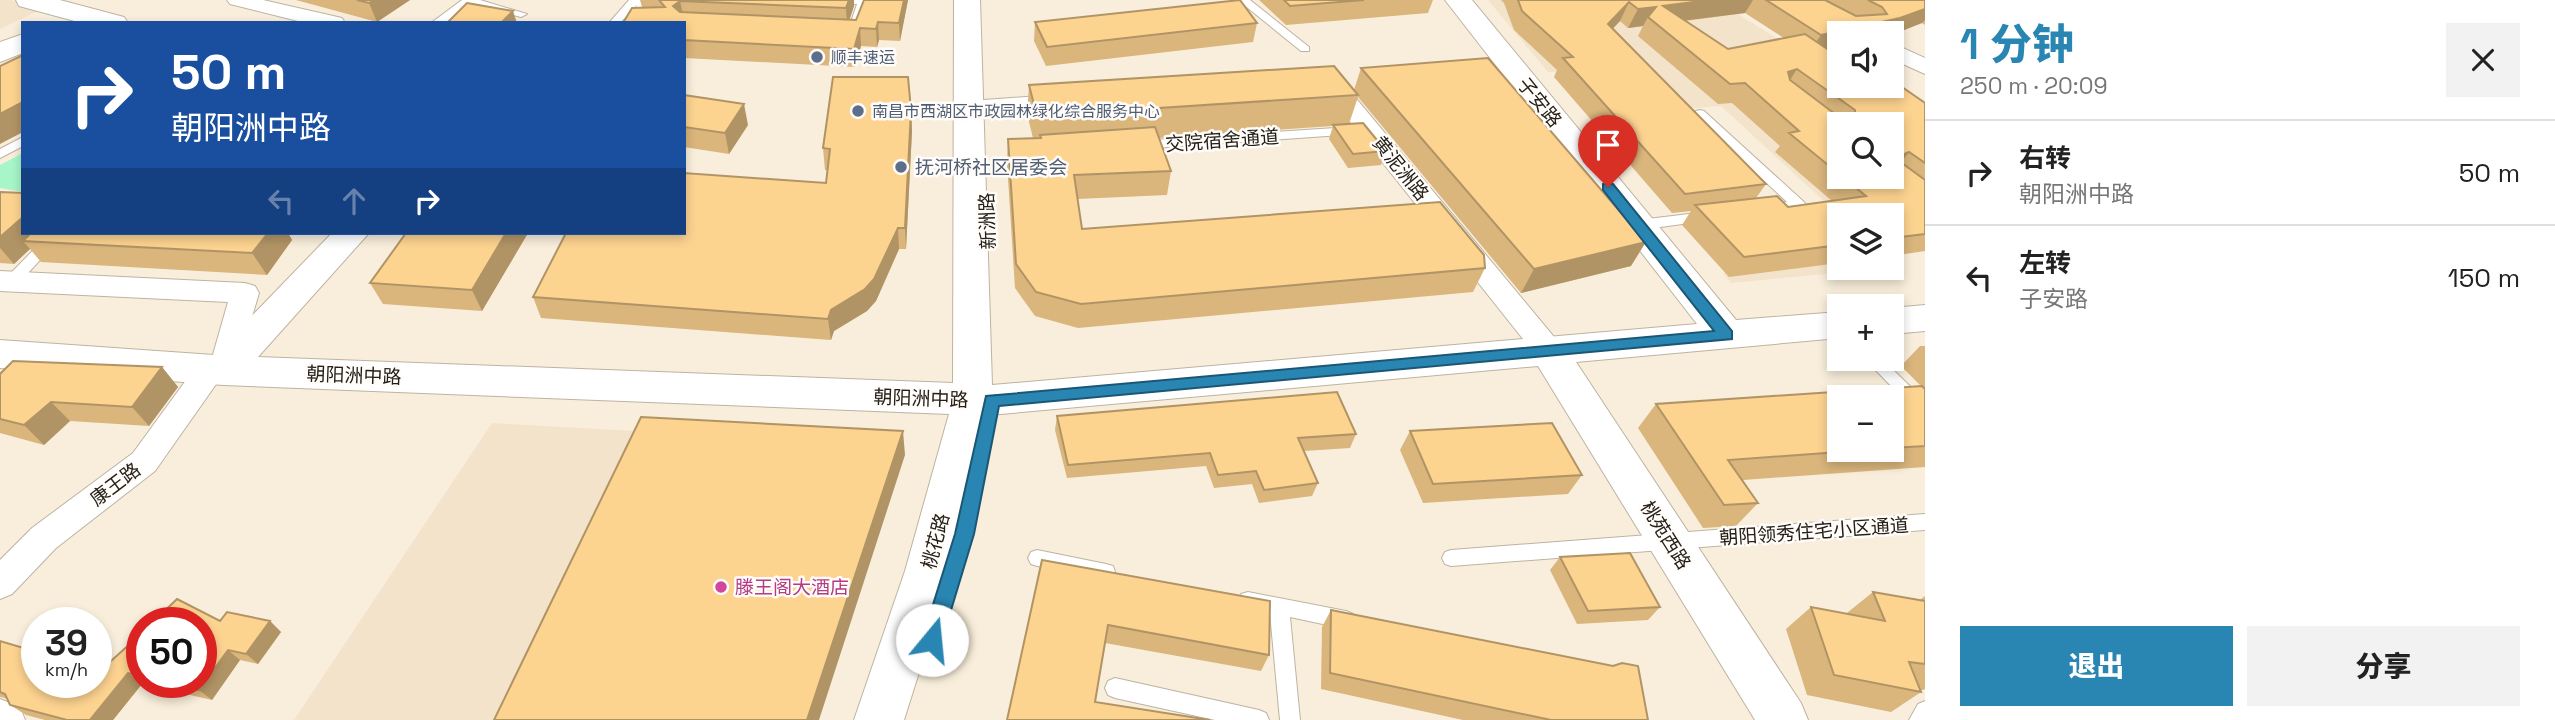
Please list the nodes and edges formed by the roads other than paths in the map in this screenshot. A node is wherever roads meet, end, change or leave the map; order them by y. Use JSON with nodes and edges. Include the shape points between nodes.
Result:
{"nodes":[{"id":1,"x":29,"y":0,"type":"edge"},
{"id":2,"x":109,"y":0,"type":"edge"},
{"id":3,"x":237,"y":0,"type":"edge"},
{"id":4,"x":635,"y":0,"type":"edge"},
{"id":5,"x":645,"y":0,"type":"edge"},
{"id":6,"x":842,"y":0,"type":"edge"},
{"id":7,"x":967,"y":0,"type":"edge"},
{"id":8,"x":981,"y":0,"type":"edge"},
{"id":9,"x":1242,"y":0,"type":"edge"},
{"id":10,"x":1458,"y":0,"type":"edge"},
{"id":11,"x":469,"y":2,"type":"edge"},
{"id":12,"x":69,"y":12,"type":"edge"},
{"id":13,"x":521,"y":14,"type":"dead end"},
{"id":14,"x":35,"y":21,"type":"edge"},
{"id":15,"x":106,"y":21,"type":"edge"},
{"id":16,"x":326,"y":21,"type":"edge"},
{"id":17,"x":439,"y":21,"type":"edge"},
{"id":18,"x":453,"y":21,"type":"edge"},
{"id":19,"x":616,"y":21,"type":"edge"},
{"id":20,"x":633,"y":21,"type":"edge"},
{"id":21,"x":21,"y":26,"type":"edge"},
{"id":22,"x":854,"y":33,"type":"edge"},
{"id":23,"x":0,"y":36,"type":"edge"},
{"id":24,"x":21,"y":43,"type":"edge"},
{"id":25,"x":1305,"y":49,"type":"dead end"},
{"id":26,"x":0,"y":53,"type":"edge"},
{"id":27,"x":1904,"y":56,"type":"edge"},
{"id":28,"x":1925,"y":66,"type":"edge"},
{"id":29,"x":1304,"y":86,"type":"edge"},
{"id":30,"x":1095,"y":100,"type":"edge"},
{"id":31,"x":984,"y":107,"type":"junction"},
{"id":32,"x":1700,"y":114,"type":"edge"},
{"id":33,"x":1369,"y":130,"type":"junction"},
{"id":34,"x":21,"y":142,"type":"edge"},
{"id":35,"x":1127,"y":146,"type":"edge"},
{"id":36,"x":0,"y":154,"type":"edge"},
{"id":37,"x":1746,"y":212,"type":"edge"},
{"id":38,"x":1719,"y":215,"type":"edge"},
{"id":39,"x":1639,"y":225,"type":"junction"},
{"id":40,"x":56,"y":235,"type":"edge"},
{"id":41,"x":350,"y":235,"type":"edge"},
{"id":42,"x":6,"y":281,"type":"edge"},
{"id":43,"x":1925,"y":318,"type":"edge"},
{"id":44,"x":1904,"y":320,"type":"edge"},
{"id":45,"x":1827,"y":326,"type":"edge"},
{"id":46,"x":1727,"y":335,"type":"junction"},
{"id":47,"x":1549,"y":351,"type":"junction"},
{"id":48,"x":0,"y":354,"type":"edge"},
{"id":49,"x":217,"y":370,"type":"junction"},
{"id":50,"x":1884,"y":371,"type":"edge"},
{"id":51,"x":983,"y":400,"type":"junction"},
{"id":52,"x":1925,"y":411,"type":"edge"},
{"id":53,"x":1925,"y":522,"type":"edge"},
{"id":54,"x":1670,"y":542,"type":"junction"},
{"id":55,"x":1037,"y":558,"type":"dead end"},
{"id":56,"x":1451,"y":558,"type":"dead end"},
{"id":57,"x":1131,"y":577,"type":"edge"},
{"id":58,"x":0,"y":583,"type":"edge"},
{"id":59,"x":1225,"y":596,"type":"edge"},
{"id":60,"x":1279,"y":607,"type":"junction"},
{"id":61,"x":1371,"y":625,"type":"edge"},
{"id":62,"x":1115,"y":688,"type":"dead end"},
{"id":63,"x":1925,"y":711,"type":"edge"},
{"id":64,"x":0,"y":718,"type":"edge"},
{"id":65,"x":6,"y":720,"type":"edge"},
{"id":66,"x":879,"y":720,"type":"edge"},
{"id":67,"x":907,"y":720,"type":"edge"},
{"id":68,"x":1259,"y":720,"type":"edge"},
{"id":69,"x":1290,"y":720,"type":"edge"},
{"id":70,"x":1783,"y":720,"type":"edge"},
{"id":71,"x":1919,"y":720,"type":"edge"}],
"edges":[{"from":1,"to":12,"type":"main road"},
{"from":2,"to":12,"type":"main road"},
{"from":3,"to":16,"type":"street"},
{"from":4,"to":19,"type":"lane"},
{"from":5,"to":20,"type":"lane"},
{"from":6,"to":22,"type":"lane","via":[[864,1]]},
{"from":7,"to":51,"type":"main road","name":"新洲路"},
{"from":8,"to":31,"type":"main road","name":"新洲路"},
{"from":9,"to":25,"type":"lane"},
{"from":10,"to":39,"type":"main road","name":"子安路","via":[[1502,72]]},
{"from":11,"to":13,"type":"lane"},
{"from":11,"to":17,"type":"lane"},
{"from":11,"to":18,"type":"lane","via":[[473,6]]},
{"from":12,"to":14,"type":"main road"},
{"from":12,"to":15,"type":"main road"},
{"from":21,"to":23,"type":"main road"},
{"from":24,"to":26,"type":"main road"},
{"from":27,"to":28,"type":"street"},
{"from":29,"to":33,"type":"street","name":"黄泥洲路","via":[[1345,83]]},
{"from":30,"to":31,"type":"street"},
{"from":31,"to":51,"type":"main road","name":"新洲路"},
{"from":32,"to":37,"type":"lane","via":[[1799,205]]},
{"from":33,"to":35,"type":"lane","name":"交院宿舍通道"},
{"from":33,"to":47,"type":"street","name":"黄泥洲路"},
{"from":34,"to":36,"type":"lane"},
{"from":38,"to":39,"type":"lane"},
{"from":39,"to":46,"type":"main road","name":"子安路"},
{"from":40,"to":42,"type":"lane"},
{"from":41,"to":49,"type":"main road","name":"康王路"},
{"from":42,"to":49,"type":"street","via":[[245,293]]},
{"from":43,"to":44,"type":"main road"},
{"from":45,"to":46,"type":"main road","name":"朝阳洲中路"},
{"from":46,"to":47,"type":"main road","name":"朝阳洲中路"},
{"from":47,"to":51,"type":"main road","name":"朝阳洲中路"},
{"from":47,"to":54,"type":"main road","name":"桃苑西路"},
{"from":48,"to":49,"type":"main road","name":"朝阳洲中路"},
{"from":49,"to":51,"type":"main road","name":"朝阳洲中路"},
{"from":49,"to":58,"type":"street","name":"康王路","via":[[144,462],[44,538]]},
{"from":50,"to":52,"type":"lane"},
{"from":51,"to":66,"type":"main road","name":"桃花路"},
{"from":51,"to":67,"type":"main road","name":"桃花路","via":[[964,534]]},
{"from":53,"to":54,"type":"lane","name":"朝阳领秀住宅小区通道"},
{"from":54,"to":56,"type":"lane","name":"朝阳领秀住宅小区通道"},
{"from":54,"to":70,"type":"main road","name":"桃苑西路"},
{"from":55,"to":57,"type":"lane"},
{"from":59,"to":60,"type":"lane"},
{"from":60,"to":61,"type":"lane"},
{"from":60,"to":69,"type":"lane"},
{"from":62,"to":68,"type":"lane"},
{"from":63,"to":71,"type":"lane"},
{"from":64,"to":65,"type":"street"}]}
